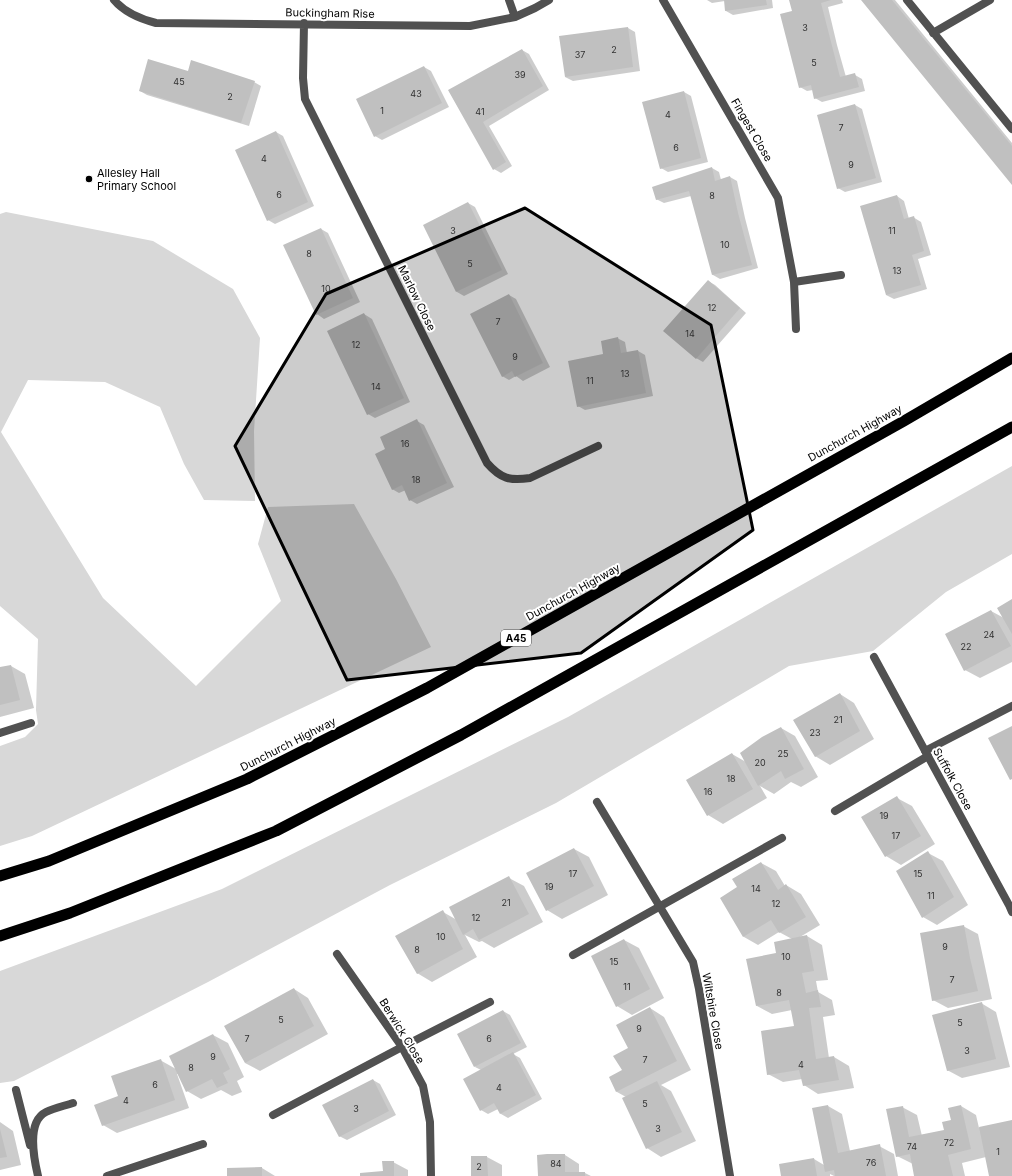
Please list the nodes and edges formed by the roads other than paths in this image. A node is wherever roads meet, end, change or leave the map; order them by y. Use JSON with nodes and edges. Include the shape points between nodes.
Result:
{"nodes":[{"id":1,"x":114,"y":0,"type":"edge"},
{"id":2,"x":509,"y":0,"type":"edge"},
{"id":3,"x":549,"y":0,"type":"edge"},
{"id":4,"x":663,"y":0,"type":"edge"},
{"id":5,"x":906,"y":0,"type":"edge"},
{"id":6,"x":990,"y":0,"type":"edge"},
{"id":7,"x":515,"y":17,"type":"junction"},
{"id":8,"x":304,"y":23,"type":"junction"},
{"id":9,"x":933,"y":33,"type":"junction"},
{"id":10,"x":1012,"y":129,"type":"edge"},
{"id":11,"x":841,"y":275,"type":"dead end"},
{"id":12,"x":794,"y":282,"type":"junction"},
{"id":13,"x":796,"y":329,"type":"dead end"},
{"id":14,"x":1012,"y":358,"type":"edge"},
{"id":15,"x":1012,"y":427,"type":"edge"},
{"id":16,"x":598,"y":446,"type":"dead end"},
{"id":17,"x":874,"y":657,"type":"dead end"},
{"id":18,"x":1012,"y":706,"type":"edge"},
{"id":19,"x":31,"y":724,"type":"dead end"},
{"id":20,"x":0,"y":733,"type":"edge"},
{"id":21,"x":927,"y":754,"type":"junction"},
{"id":22,"x":597,"y":802,"type":"dead end"},
{"id":23,"x":835,"y":811,"type":"dead end"},
{"id":24,"x":782,"y":838,"type":"dead end"},
{"id":25,"x":0,"y":876,"type":"edge"},
{"id":26,"x":660,"y":907,"type":"junction"},
{"id":27,"x":1012,"y":912,"type":"edge"},
{"id":28,"x":0,"y":936,"type":"edge"},
{"id":29,"x":337,"y":954,"type":"dead end"},
{"id":30,"x":573,"y":955,"type":"dead end"},
{"id":31,"x":490,"y":1002,"type":"dead end"},
{"id":32,"x":402,"y":1047,"type":"junction"},
{"id":33,"x":16,"y":1090,"type":"dead end"},
{"id":34,"x":73,"y":1103,"type":"dead end"},
{"id":35,"x":273,"y":1116,"type":"dead end"},
{"id":36,"x":203,"y":1144,"type":"dead end"},
{"id":37,"x":34,"y":1161,"type":"junction"},
{"id":38,"x":38,"y":1176,"type":"edge"},
{"id":39,"x":107,"y":1176,"type":"edge"},
{"id":40,"x":431,"y":1176,"type":"edge"},
{"id":41,"x":730,"y":1176,"type":"edge"}],
"edges":[{"from":1,"to":8,"type":"street","name":"Buckingham Rise","via":[[130,14],[156,23]]},
{"from":2,"to":7,"type":"street"},
{"from":3,"to":7,"type":"street","name":"Buckingham Rise"},
{"from":4,"to":12,"type":"street","name":"Fingest Close","via":[[778,198]]},
{"from":5,"to":9,"type":"street"},
{"from":6,"to":9,"type":"street"},
{"from":7,"to":8,"type":"street","name":"Buckingham Rise","via":[[470,26]]},
{"from":8,"to":16,"type":"street","name":"Marlow Close","via":[[303,78],[306,99],[487,463],[495,473],[518,480],[530,478]]},
{"from":9,"to":10,"type":"street"},
{"from":11,"to":12,"type":"street"},
{"from":12,"to":13,"type":"street","name":"Fingest Close"},
{"from":14,"to":25,"type":"highway","name":"Dunchurch Highway","number":"A45","via":[[427,688],[247,779],[49,861]]},
{"from":15,"to":28,"type":"highway","via":[[468,731],[276,831],[70,913]]},
{"from":17,"to":21,"type":"street","name":"Suffolk Close"},
{"from":18,"to":21,"type":"street"},
{"from":19,"to":20,"type":"street"},
{"from":21,"to":23,"type":"street"},
{"from":21,"to":27,"type":"street","name":"Suffolk Close"},
{"from":22,"to":26,"type":"street","name":"Wiltshire Close"},
{"from":24,"to":26,"type":"street"},
{"from":26,"to":30,"type":"street"},
{"from":26,"to":41,"type":"street","name":"Wiltshire Close","via":[[693,962]]},
{"from":29,"to":32,"type":"street","name":"Berwick Close"},
{"from":31,"to":32,"type":"street"},
{"from":32,"to":35,"type":"street"},
{"from":32,"to":40,"type":"street","name":"Berwick Close","via":[[422,1086],[430,1122]]},
{"from":33,"to":37,"type":"street"},
{"from":34,"to":37,"type":"street","via":[[44,1112],[34,1124]]},
{"from":36,"to":39,"type":"street"},
{"from":37,"to":38,"type":"street"}]}
